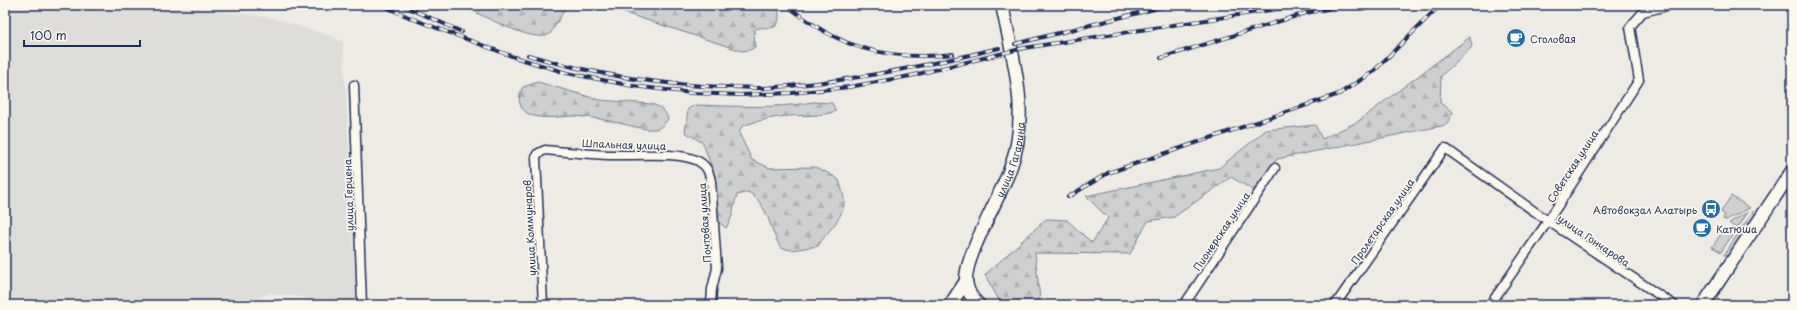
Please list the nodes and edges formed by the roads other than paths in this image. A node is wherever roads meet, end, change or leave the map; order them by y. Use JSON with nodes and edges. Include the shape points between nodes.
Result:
{"nodes":[{"id":1,"x":1002,"y":5,"type":"edge"},
{"id":2,"x":1671,"y":5,"type":"edge"},
{"id":3,"x":354,"y":85,"type":"dead end"},
{"id":4,"x":1445,"y":148,"type":"joint"},
{"id":5,"x":540,"y":151,"type":"joint"},
{"id":6,"x":704,"y":165,"type":"joint"},
{"id":7,"x":1276,"y":168,"type":"dead end"},
{"id":8,"x":1792,"y":171,"type":"edge"},
{"id":9,"x":1548,"y":221,"type":"junction"},
{"id":10,"x":966,"y":281,"type":"junction"},
{"id":11,"x":362,"y":305,"type":"edge"},
{"id":12,"x":543,"y":305,"type":"edge"},
{"id":13,"x":712,"y":305,"type":"edge"},
{"id":14,"x":950,"y":305,"type":"edge"},
{"id":15,"x":979,"y":305,"type":"edge"},
{"id":16,"x":1184,"y":305,"type":"edge"},
{"id":17,"x":1335,"y":305,"type":"edge"},
{"id":18,"x":1490,"y":305,"type":"edge"},
{"id":19,"x":1674,"y":305,"type":"edge"},
{"id":20,"x":1703,"y":305,"type":"edge"}],
"edges":[{"from":1,"to":10,"type":"main road","name":"улица Гагарина","via":[[1020,96],[1018,145],[1011,168],[969,260]]},
{"from":2,"to":9,"type":"street","name":"Советская улица","via":[[1643,12],[1630,27],[1639,80]]},
{"from":3,"to":11,"type":"street","name":"улица Герцена"},
{"from":4,"to":9,"type":"street","name":"улица Гончарова"},
{"from":4,"to":17,"type":"street","name":"Пролетарская улица"},
{"from":5,"to":6,"type":"street","name":"Шпальная улица","via":[[681,156],[697,160]]},
{"from":5,"to":12,"type":"street","name":"улица Коммунаров","via":[[536,158]]},
{"from":6,"to":13,"type":"street","name":"Почтовая улица","via":[[709,171],[711,181],[717,268],[712,289]]},
{"from":7,"to":16,"type":"street","name":"Пионерская улица"},
{"from":8,"to":20,"type":"main road"},
{"from":9,"to":18,"type":"street","name":"Советская улица"},
{"from":9,"to":19,"type":"street","name":"улица Гончарова"},
{"from":10,"to":14,"type":"main road"},
{"from":10,"to":15,"type":"main road","via":[[972,297]]}]}
